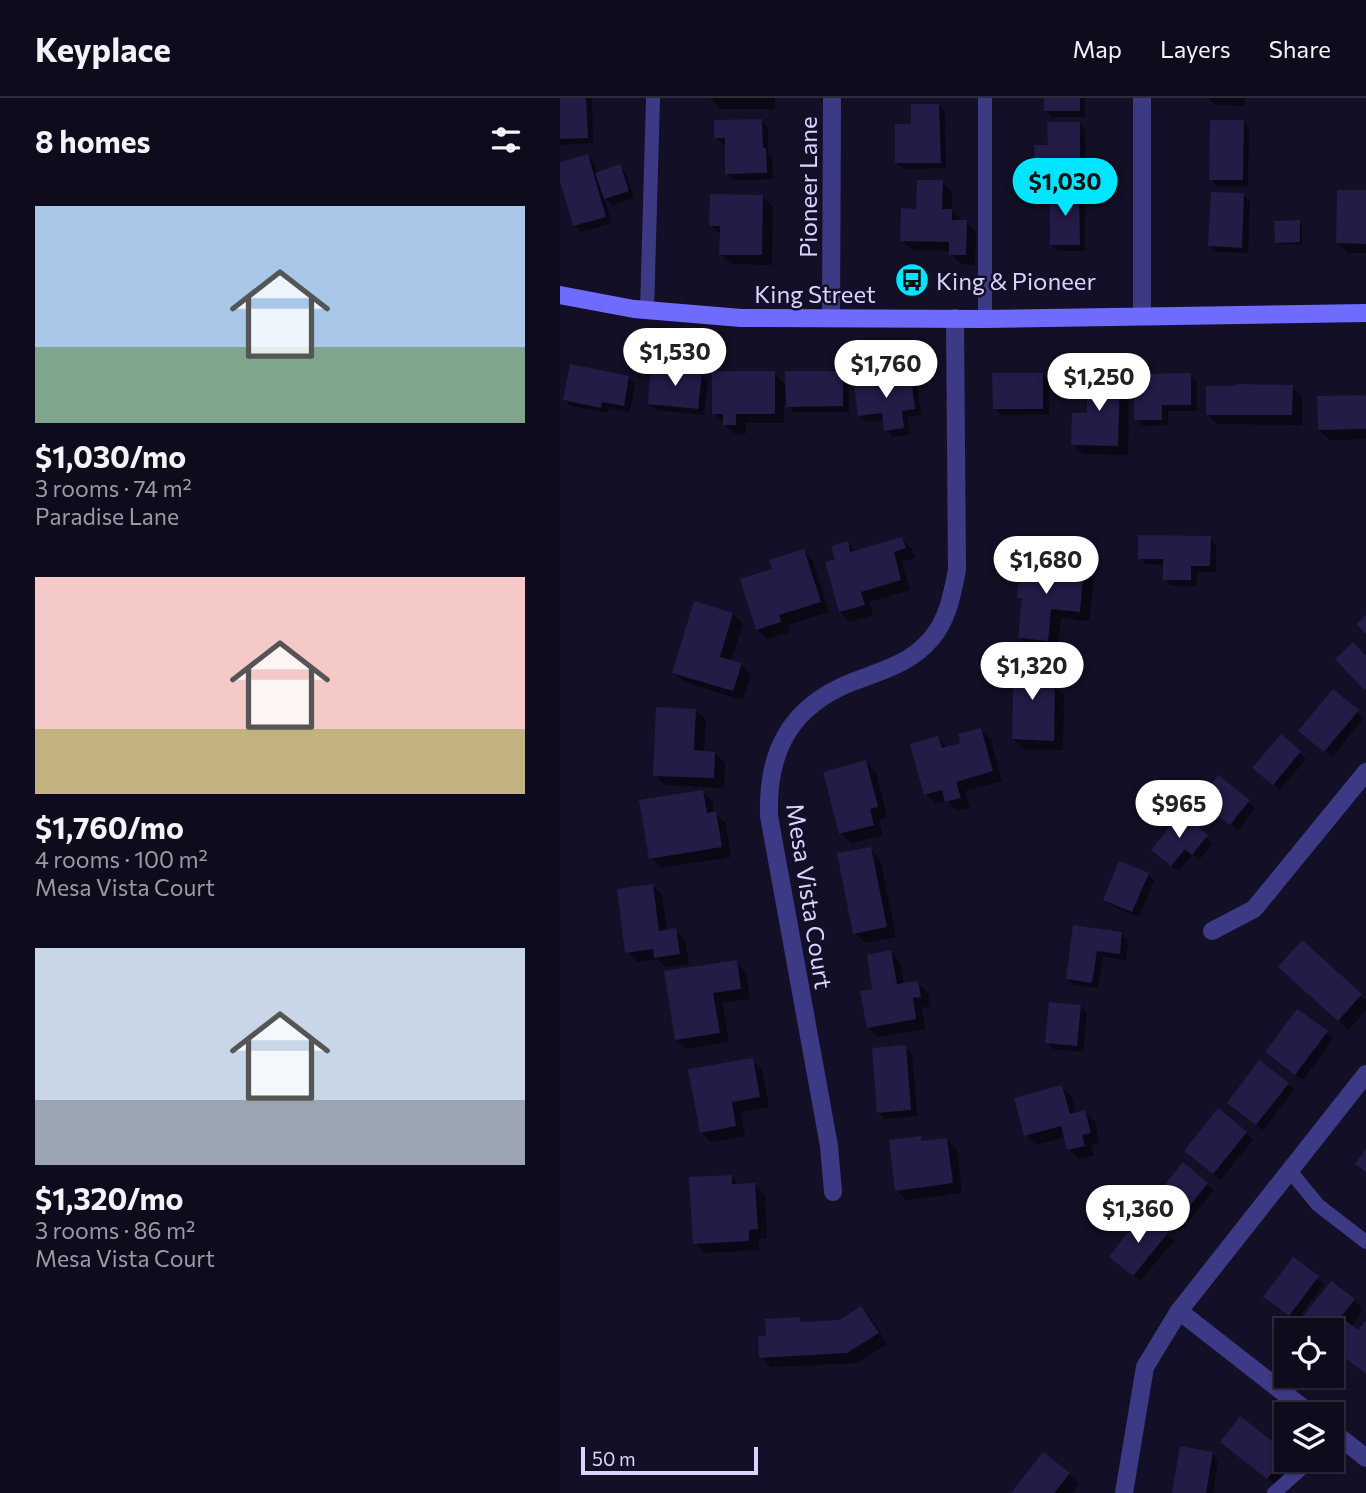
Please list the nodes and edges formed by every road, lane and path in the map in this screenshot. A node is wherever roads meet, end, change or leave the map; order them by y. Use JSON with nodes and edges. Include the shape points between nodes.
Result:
{"nodes":[{"id":1,"x":653,"y":98,"type":"edge"},
{"id":2,"x":832,"y":98,"type":"edge"},
{"id":3,"x":985,"y":98,"type":"edge"},
{"id":4,"x":1142,"y":98,"type":"edge"},
{"id":5,"x":560,"y":295,"type":"edge"},
{"id":6,"x":647,"y":311,"type":"junction"},
{"id":7,"x":1366,"y":313,"type":"edge"},
{"id":8,"x":1142,"y":316,"type":"junction"},
{"id":9,"x":831,"y":318,"type":"junction"},
{"id":10,"x":955,"y":318,"type":"junction"},
{"id":11,"x":985,"y":319,"type":"junction"},
{"id":12,"x":1366,"y":772,"type":"edge"},
{"id":13,"x":1212,"y":931,"type":"dead end"},
{"id":14,"x":1366,"y":1074,"type":"edge"},
{"id":15,"x":1290,"y":1171,"type":"junction"},
{"id":16,"x":833,"y":1192,"type":"dead end"},
{"id":17,"x":1366,"y":1242,"type":"edge"},
{"id":18,"x":1179,"y":1311,"type":"junction"},
{"id":19,"x":1296,"y":1402,"type":"edge"},
{"id":20,"x":1344,"y":1442,"type":"edge"},
{"id":21,"x":1366,"y":1458,"type":"edge"},
{"id":22,"x":1298,"y":1472,"type":"edge"},
{"id":23,"x":1124,"y":1493,"type":"edge"},
{"id":24,"x":1274,"y":1493,"type":"edge"}],
"edges":[{"from":1,"to":6,"type":"lane"},
{"from":2,"to":9,"type":"street","name":"Pioneer Lane"},
{"from":3,"to":11,"type":"lane"},
{"from":4,"to":8,"type":"street"},
{"from":5,"to":6,"type":"street","name":"King Street"},
{"from":6,"to":9,"type":"street","name":"King Street"},
{"from":7,"to":8,"type":"street","name":"King Street"},
{"from":8,"to":11,"type":"street","name":"King Street"},
{"from":9,"to":10,"type":"street","name":"King Street"},
{"from":10,"to":11,"type":"street","name":"King Street"},
{"from":10,"to":16,"type":"street","name":"Mesa Vista Court","via":[[957,570],[944,620],[930,640],[892,669],[827,694],[808,707],[780,745],[771,769],[769,816],[829,1146]]},
{"from":12,"to":13,"type":"street","via":[[1254,909]]},
{"from":14,"to":15,"type":"street"},
{"from":15,"to":17,"type":"lane","via":[[1318,1205]]},
{"from":15,"to":18,"type":"street"},
{"from":18,"to":19,"type":"street"},
{"from":18,"to":23,"type":"street","via":[[1146,1367]]},
{"from":20,"to":21,"type":"street"},
{"from":22,"to":24,"type":"lane"}]}
